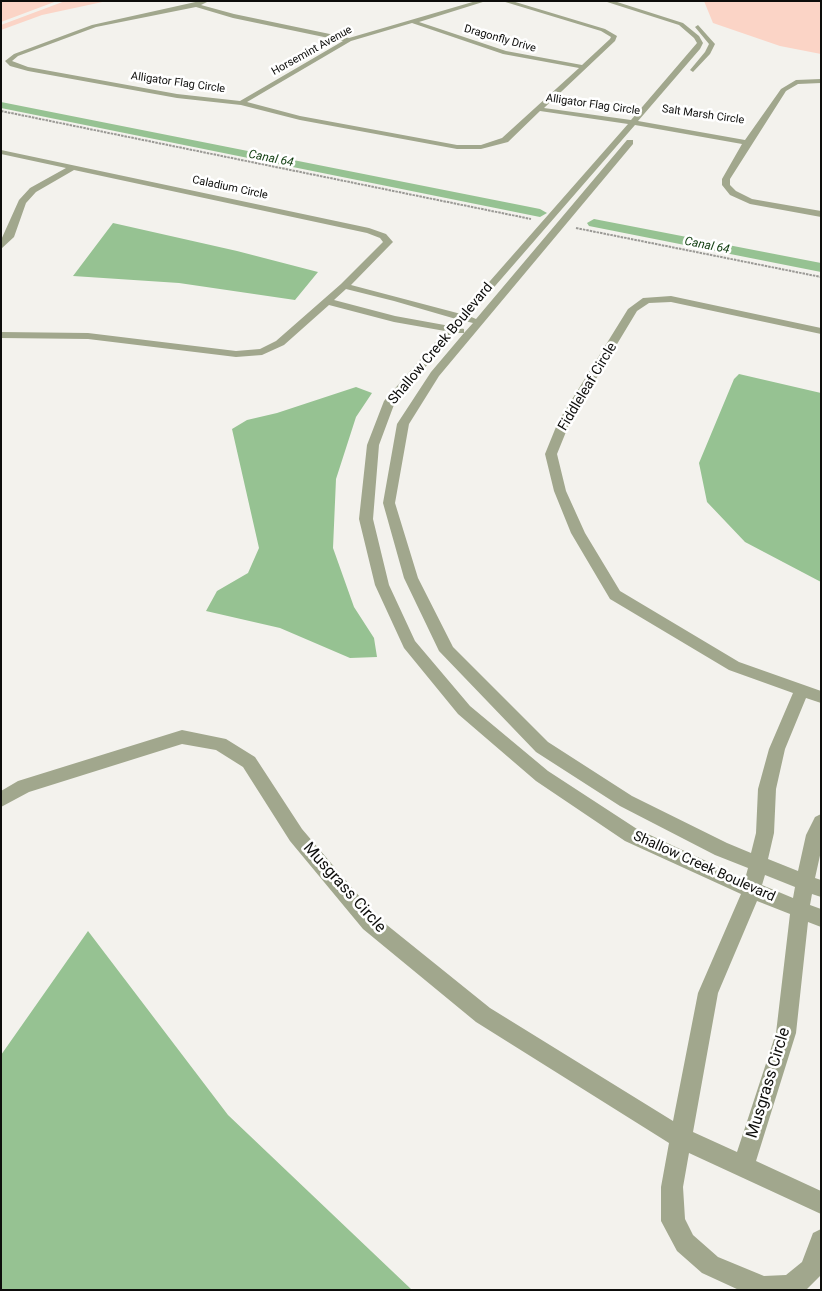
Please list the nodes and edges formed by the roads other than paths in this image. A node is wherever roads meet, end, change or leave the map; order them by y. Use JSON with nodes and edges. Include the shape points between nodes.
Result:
{"nodes":[{"id":1,"x":206,"y":1,"type":"edge"},
{"id":2,"x":483,"y":1,"type":"edge"},
{"id":3,"x":505,"y":1,"type":"edge"},
{"id":4,"x":607,"y":1,"type":"edge"},
{"id":5,"x":620,"y":1,"type":"edge"},
{"id":6,"x":196,"y":5,"type":"junction"},
{"id":7,"x":414,"y":22,"type":"junction"},
{"id":8,"x":349,"y":40,"type":"junction"},
{"id":9,"x":584,"y":67,"type":"junction"},
{"id":10,"x":821,"y":81,"type":"edge"},
{"id":11,"x":241,"y":103,"type":"junction"},
{"id":12,"x":579,"y":106,"type":"dead end"},
{"id":13,"x":538,"y":109,"type":"junction"},
{"id":14,"x":642,"y":121,"type":"junction"},
{"id":15,"x":689,"y":123,"type":"dead end"},
{"id":16,"x":747,"y":143,"type":"junction"},
{"id":17,"x":1,"y":152,"type":"edge"},
{"id":18,"x":74,"y":167,"type":"junction"},
{"id":19,"x":821,"y":214,"type":"edge"},
{"id":20,"x":1,"y":246,"type":"edge"},
{"id":21,"x":344,"y":286,"type":"junction"},
{"id":22,"x":328,"y":301,"type":"junction"},
{"id":23,"x":480,"y":322,"type":"junction"},
{"id":24,"x":457,"y":323,"type":"junction"},
{"id":25,"x":821,"y":331,"type":"edge"},
{"id":26,"x":470,"y":333,"type":"junction"},
{"id":27,"x":1,"y":335,"type":"edge"},
{"id":28,"x":802,"y":690,"type":"junction"},
{"id":29,"x":821,"y":697,"type":"edge"},
{"id":30,"x":1,"y":800,"type":"edge"},
{"id":31,"x":821,"y":822,"type":"edge"},
{"id":32,"x":758,"y":864,"type":"junction"},
{"id":33,"x":813,"y":886,"type":"edge"},
{"id":34,"x":752,"y":890,"type":"junction"},
{"id":35,"x":800,"y":909,"type":"junction"},
{"id":36,"x":821,"y":918,"type":"edge"},
{"id":37,"x":682,"y":1138,"type":"junction"},
{"id":38,"x":743,"y":1167,"type":"junction"},
{"id":39,"x":821,"y":1203,"type":"edge"},
{"id":40,"x":821,"y":1241,"type":"edge"}],
"edges":[{"from":1,"to":6,"type":"street","name":"Alligator Flag Circle"},
{"from":2,"to":7,"type":"street","name":"Horsemint Avenue"},
{"from":3,"to":9,"type":"street","name":"Alligator Flag Circle","via":[[614,36]]},
{"from":4,"to":14,"type":"street","name":"Shallow Creek Boulevard","via":[[676,22],[690,30],[700,43]]},
{"from":5,"to":14,"type":"street","name":"Shallow Creek Boulevard","via":[[689,23],[700,29],[712,44],[708,54]]},
{"from":6,"to":8,"type":"street"},
{"from":6,"to":11,"type":"street","name":"Alligator Flag Circle","via":[[94,26],[16,55],[8,61],[20,67],[168,94]]},
{"from":7,"to":8,"type":"street","name":"Horsemint Avenue"},
{"from":7,"to":9,"type":"street","name":"Dragonfly Drive","via":[[505,53]]},
{"from":8,"to":11,"type":"street","name":"Horsemint Avenue"},
{"from":9,"to":13,"type":"street","name":"Alligator Flag Circle","via":[[551,101]]},
{"from":10,"to":16,"type":"street","name":"Salt Marsh Circle","via":[[796,82],[783,90],[749,133]]},
{"from":11,"to":13,"type":"street","name":"Alligator Flag Circle","via":[[300,118],[456,147],[481,147],[505,140]]},
{"from":12,"to":14,"type":"street","name":"Alligator Flag Circle"},
{"from":13,"to":14,"type":"street","name":"Alligator Flag Circle"},
{"from":14,"to":15,"type":"street","name":"Salt Marsh Circle"},
{"from":14,"to":16,"type":"street","name":"Salt Marsh Circle"},
{"from":14,"to":23,"type":"street","name":"Shallow Creek Boulevard"},
{"from":14,"to":24,"type":"street","name":"Shallow Creek Boulevard"},
{"from":16,"to":19,"type":"street","name":"Salt Marsh Circle","via":[[726,179],[726,185],[733,193],[750,201]]},
{"from":17,"to":18,"type":"street","name":"Caladium Circle"},
{"from":18,"to":20,"type":"street","via":[[34,190],[22,202],[9,237]]},
{"from":18,"to":21,"type":"street","name":"Caladium Circle","via":[[383,236],[388,242],[385,248]]},
{"from":21,"to":22,"type":"street","name":"Caladium Circle"},
{"from":21,"to":24,"type":"street","via":[[397,298]]},
{"from":22,"to":24,"type":"street","via":[[394,319]]},
{"from":22,"to":27,"type":"street","name":"Caladium Circle","via":[[280,343],[262,352],[236,354],[88,336]]},
{"from":23,"to":24,"type":"street"},
{"from":23,"to":26,"type":"street","name":"Shallow Creek Boulevard"},
{"from":24,"to":26,"type":"street"},
{"from":24,"to":34,"type":"street","name":"Shallow Creek Boulevard","via":[[390,401],[373,445],[366,519],[382,585],[409,644],[464,710],[542,776],[631,835]]},
{"from":25,"to":28,"type":"street","name":"Fiddleleaf Circle","via":[[671,299],[647,300],[633,309],[564,422],[551,454],[560,491],[578,533],[615,594],[734,666]]},
{"from":26,"to":32,"type":"street","name":"Shallow Creek Boulevard","via":[[435,374],[403,424],[389,503],[412,578],[447,651],[542,746],[626,801]]},
{"from":28,"to":29,"type":"street","name":"Fiddleleaf Circle"},
{"from":28,"to":32,"type":"street","via":[[777,749],[767,789],[765,833]]},
{"from":30,"to":37,"type":"street","name":"Musgrass Circle","via":[[24,786],[182,737],[220,744],[249,762],[296,835],[370,923],[483,1015]]},
{"from":31,"to":33,"type":"street","name":"Musgrass Circle","via":[[815,835]]},
{"from":32,"to":33,"type":"street","name":"Shallow Creek Boulevard"},
{"from":32,"to":34,"type":"street"},
{"from":33,"to":35,"type":"street","name":"Musgrass Circle"},
{"from":34,"to":35,"type":"street","name":"Shallow Creek Boulevard"},
{"from":34,"to":37,"type":"street","via":[[708,993]]},
{"from":35,"to":36,"type":"street","name":"Shallow Creek Boulevard"},
{"from":35,"to":38,"type":"street","name":"Musgrass Circle","via":[[786,1033]]},
{"from":37,"to":38,"type":"street","name":"Musgrass Circle"},
{"from":37,"to":40,"type":"street","via":[[672,1187],[673,1221],[684,1243],[710,1265],[764,1288],[791,1287],[811,1270]]},
{"from":38,"to":39,"type":"street","name":"Musgrass Circle"}]}
